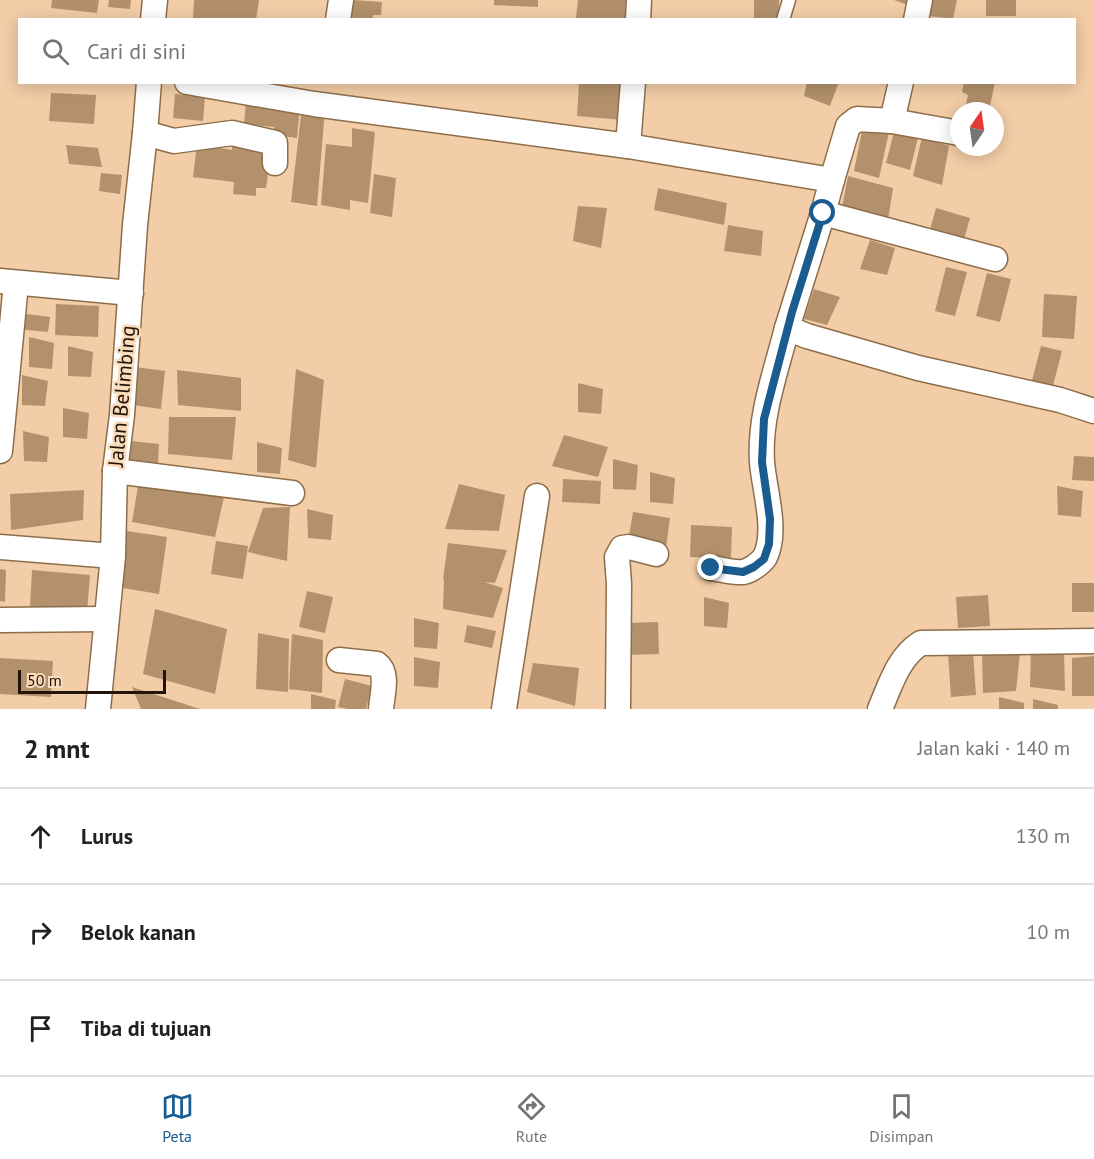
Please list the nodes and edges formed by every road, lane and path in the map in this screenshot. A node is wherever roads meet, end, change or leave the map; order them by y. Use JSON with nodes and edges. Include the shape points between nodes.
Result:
{"nodes":[{"id":1,"x":155,"y":0,"type":"edge"},
{"id":2,"x":340,"y":0,"type":"edge"},
{"id":3,"x":639,"y":0,"type":"edge"},
{"id":4,"x":789,"y":0,"type":"edge"},
{"id":5,"x":920,"y":0,"type":"edge"},
{"id":6,"x":153,"y":18,"type":"edge"},
{"id":7,"x":338,"y":18,"type":"edge"},
{"id":8,"x":638,"y":18,"type":"edge"},
{"id":9,"x":784,"y":18,"type":"edge"},
{"id":10,"x":916,"y":18,"type":"edge"},
{"id":11,"x":149,"y":84,"type":"edge"},
{"id":12,"x":213,"y":84,"type":"edge"},
{"id":13,"x":633,"y":84,"type":"edge"},
{"id":14,"x":901,"y":84,"type":"edge"},
{"id":15,"x":323,"y":93,"type":"edge"},
{"id":16,"x":892,"y":121,"type":"junction"},
{"id":17,"x":950,"y":131,"type":"edge"},
{"id":18,"x":145,"y":133,"type":"junction"},
{"id":19,"x":628,"y":147,"type":"junction"},
{"id":20,"x":275,"y":163,"type":"dead end"},
{"id":21,"x":832,"y":180,"type":"junction"},
{"id":22,"x":823,"y":213,"type":"junction"},
{"id":23,"x":995,"y":259,"type":"dead end"},
{"id":24,"x":8,"y":282,"type":"edge"},
{"id":25,"x":131,"y":293,"type":"junction"},
{"id":26,"x":788,"y":328,"type":"junction"},
{"id":27,"x":1094,"y":411,"type":"edge"},
{"id":28,"x":0,"y":451,"type":"edge"},
{"id":29,"x":115,"y":471,"type":"junction"},
{"id":30,"x":292,"y":493,"type":"dead end"},
{"id":31,"x":537,"y":496,"type":"dead end"},
{"id":32,"x":0,"y":547,"type":"edge"},
{"id":33,"x":656,"y":554,"type":"dead end"},
{"id":34,"x":112,"y":556,"type":"junction"},
{"id":35,"x":711,"y":568,"type":"dead end"},
{"id":36,"x":106,"y":619,"type":"junction"},
{"id":37,"x":0,"y":620,"type":"edge"},
{"id":38,"x":1094,"y":641,"type":"edge"},
{"id":39,"x":339,"y":660,"type":"dead end"},
{"id":40,"x":98,"y":709,"type":"edge"},
{"id":41,"x":381,"y":709,"type":"edge"},
{"id":42,"x":504,"y":709,"type":"edge"},
{"id":43,"x":618,"y":709,"type":"edge"},
{"id":44,"x":880,"y":709,"type":"edge"}],
"edges":[{"from":1,"to":6,"type":"street"},
{"from":2,"to":7,"type":"street"},
{"from":3,"to":8,"type":"street"},
{"from":4,"to":9,"type":"lane"},
{"from":5,"to":10,"type":"street"},
{"from":11,"to":18,"type":"street","name":"Jalan Belimbing"},
{"from":12,"to":15,"type":"street"},
{"from":13,"to":19,"type":"street"},
{"from":14,"to":16,"type":"street"},
{"from":15,"to":19,"type":"street"},
{"from":16,"to":17,"type":"street"},
{"from":16,"to":21,"type":"street","via":[[857,120],[848,126]]},
{"from":18,"to":20,"type":"street","via":[[174,141],[232,133],[275,143]]},
{"from":18,"to":25,"type":"street","name":"Jalan Belimbing"},
{"from":19,"to":21,"type":"street"},
{"from":21,"to":22,"type":"street"},
{"from":22,"to":23,"type":"street"},
{"from":22,"to":26,"type":"street"},
{"from":24,"to":25,"type":"street"},
{"from":24,"to":28,"type":"street"},
{"from":25,"to":29,"type":"street","name":"Jalan Belimbing"},
{"from":26,"to":27,"type":"street","via":[[918,369]]},
{"from":26,"to":35,"type":"street","via":[[764,419],[762,462],[770,519],[769,544],[764,559],[743,572]]},
{"from":29,"to":30,"type":"street"},
{"from":29,"to":34,"type":"street","name":"Jalan Belimbing"},
{"from":31,"to":42,"type":"street"},
{"from":32,"to":34,"type":"street"},
{"from":33,"to":43,"type":"street","via":[[624,547],[617,557]]},
{"from":34,"to":36,"type":"street","name":"Jalan Belimbing"},
{"from":36,"to":37,"type":"street"},
{"from":36,"to":40,"type":"street","name":"Jalan Belimbing"},
{"from":38,"to":44,"type":"street","via":[[921,644],[907,654],[897,669]]},
{"from":39,"to":41,"type":"street","via":[[381,667]]}]}
